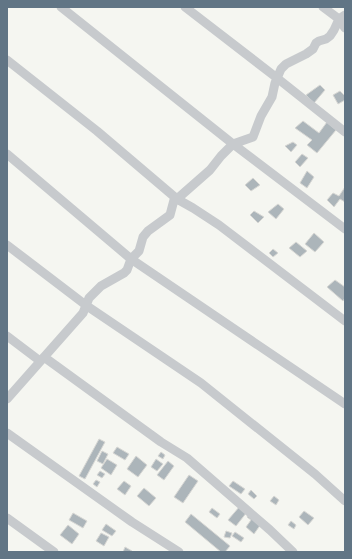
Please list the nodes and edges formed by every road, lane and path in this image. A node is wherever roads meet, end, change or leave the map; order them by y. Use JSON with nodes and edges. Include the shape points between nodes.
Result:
{"nodes":[{"id":1,"x":61,"y":7,"type":"edge"},
{"id":2,"x":185,"y":7,"type":"edge"},
{"id":3,"x":323,"y":7,"type":"edge"},
{"id":4,"x":342,"y":17,"type":"edge"},
{"id":5,"x":345,"y":28,"type":"edge"},
{"id":6,"x":7,"y":60,"type":"edge"},
{"id":7,"x":277,"y":78,"type":"junction"},
{"id":8,"x":345,"y":132,"type":"edge"},
{"id":9,"x":234,"y":144,"type":"junction"},
{"id":10,"x":7,"y":154,"type":"edge"},
{"id":11,"x":177,"y":199,"type":"junction"},
{"id":12,"x":345,"y":229,"type":"edge"},
{"id":13,"x":7,"y":245,"type":"edge"},
{"id":14,"x":131,"y":259,"type":"junction"},
{"id":15,"x":86,"y":306,"type":"junction"},
{"id":16,"x":345,"y":321,"type":"edge"},
{"id":17,"x":7,"y":336,"type":"edge"},
{"id":18,"x":42,"y":359,"type":"junction"},
{"id":19,"x":7,"y":399,"type":"edge"},
{"id":20,"x":345,"y":404,"type":"edge"},
{"id":21,"x":7,"y":433,"type":"edge"},
{"id":22,"x":345,"y":501,"type":"edge"},
{"id":23,"x":7,"y":518,"type":"edge"},
{"id":24,"x":54,"y":552,"type":"edge"},
{"id":25,"x":179,"y":552,"type":"edge"},
{"id":26,"x":293,"y":552,"type":"edge"}],
"edges":[{"from":1,"to":9,"type":"street"},
{"from":2,"to":7,"type":"street"},
{"from":3,"to":4,"type":"street"},
{"from":4,"to":5,"type":"street"},
{"from":4,"to":7,"type":"street","via":[[330,36],[316,43],[306,54],[286,64]]},
{"from":6,"to":11,"type":"street","via":[[97,131]]},
{"from":7,"to":8,"type":"street"},
{"from":7,"to":9,"type":"street","via":[[272,97],[261,116],[255,134],[248,140]]},
{"from":9,"to":11,"type":"street","via":[[210,170]]},
{"from":9,"to":12,"type":"street"},
{"from":10,"to":14,"type":"street"},
{"from":11,"to":14,"type":"street","via":[[170,215],[148,230],[139,250]]},
{"from":11,"to":16,"type":"street","via":[[219,225]]},
{"from":13,"to":15,"type":"street"},
{"from":14,"to":15,"type":"street","via":[[127,270],[101,286],[89,298]]},
{"from":14,"to":20,"type":"street"},
{"from":15,"to":18,"type":"street","via":[[83,314]]},
{"from":15,"to":22,"type":"street","via":[[201,383]]},
{"from":17,"to":18,"type":"street"},
{"from":18,"to":19,"type":"street"},
{"from":18,"to":26,"type":"street","via":[[188,458]]},
{"from":21,"to":25,"type":"street","via":[[126,518]]},
{"from":23,"to":24,"type":"street"}]}
